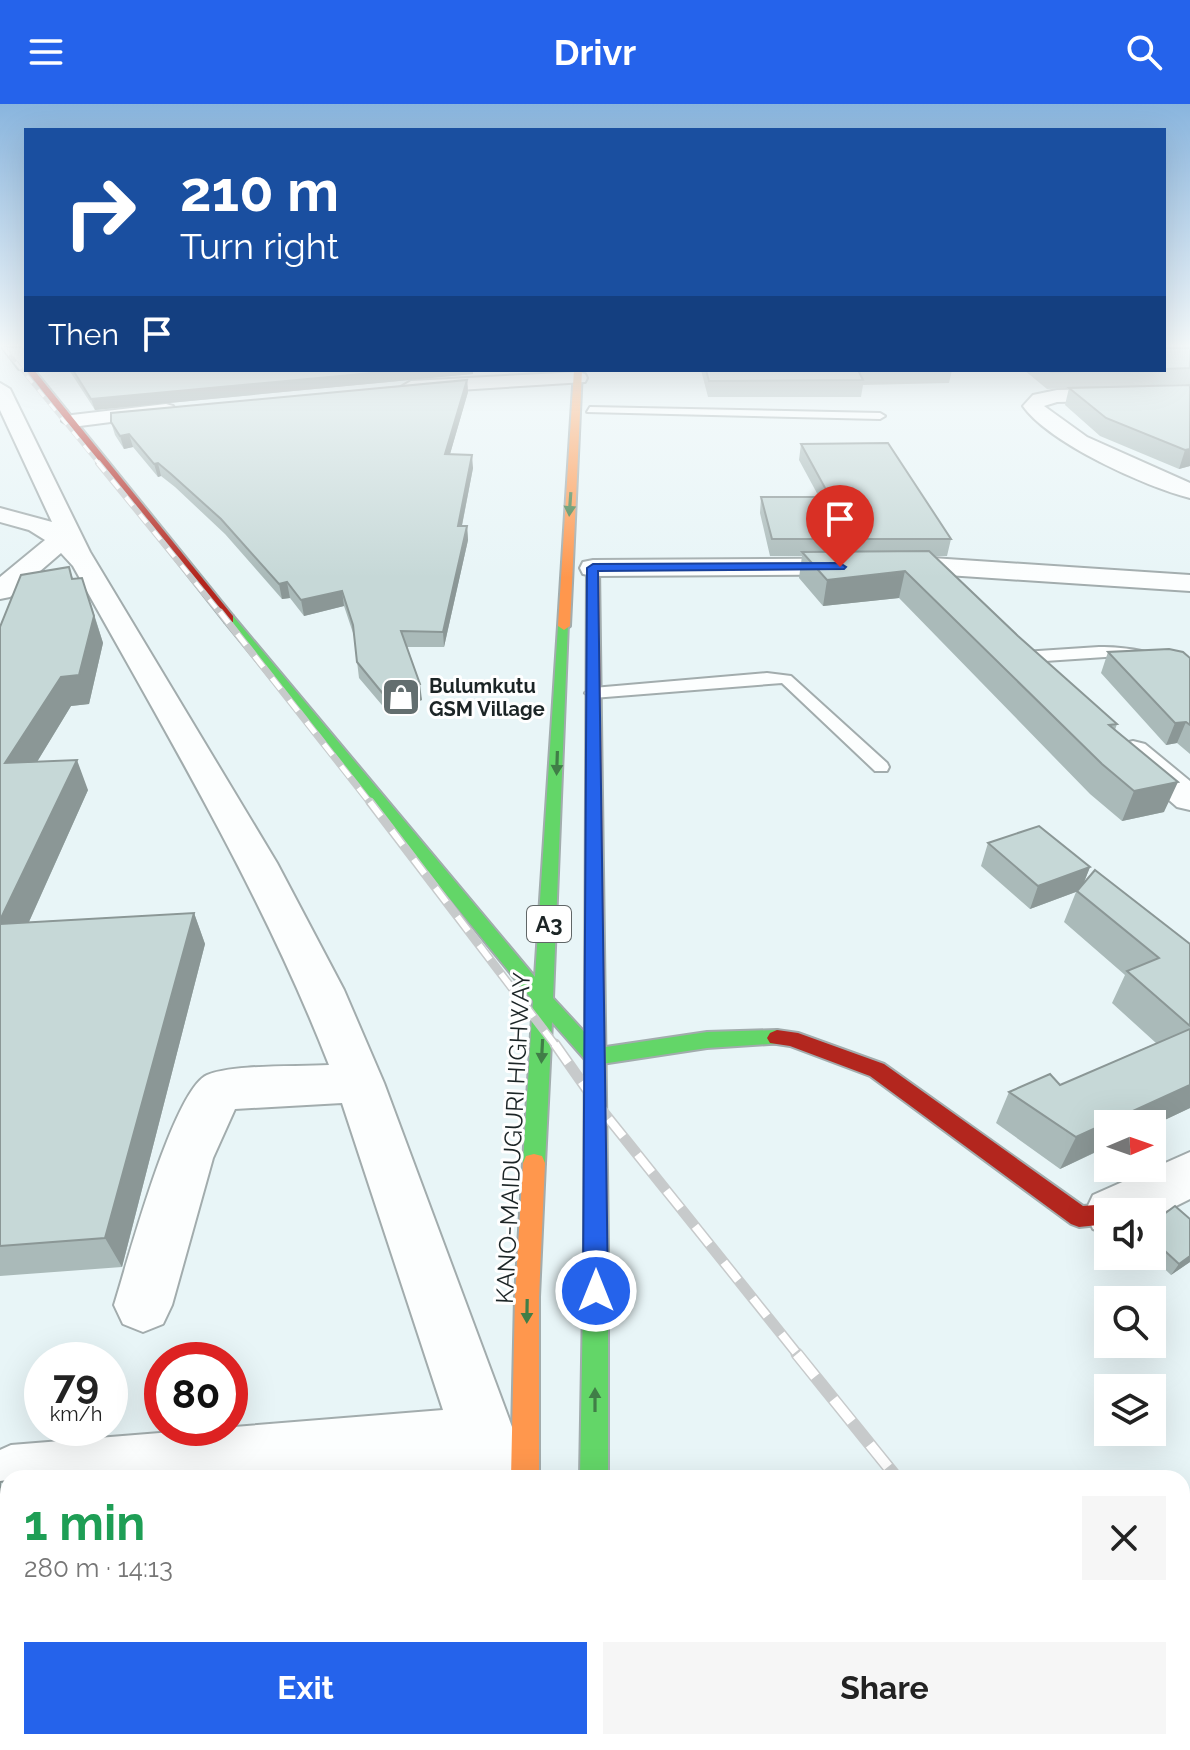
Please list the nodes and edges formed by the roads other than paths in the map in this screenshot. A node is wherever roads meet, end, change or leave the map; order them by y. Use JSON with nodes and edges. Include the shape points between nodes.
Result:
{"nodes":[{"id":1,"x":16,"y":425,"type":"edge"},
{"id":2,"x":75,"y":425,"type":"edge"},
{"id":3,"x":579,"y":425,"type":"edge"},
{"id":4,"x":590,"y":425,"type":"edge"},
{"id":5,"x":1049,"y":425,"type":"edge"},
{"id":6,"x":591,"y":475,"type":"dead end"},
{"id":7,"x":1190,"y":491,"type":"edge"},
{"id":8,"x":0,"y":515,"type":"edge"},
{"id":9,"x":74,"y":550,"type":"junction"},
{"id":10,"x":593,"y":560,"type":"joint"},
{"id":11,"x":932,"y":566,"type":"junction"},
{"id":12,"x":1190,"y":583,"type":"edge"},
{"id":13,"x":0,"y":591,"type":"edge"},
{"id":14,"x":966,"y":600,"type":"edge"},
{"id":15,"x":1000,"y":634,"type":"edge"},
{"id":16,"x":1023,"y":656,"type":"junction"},
{"id":17,"x":1190,"y":669,"type":"edge"},
{"id":18,"x":1058,"y":687,"type":"edge"},
{"id":19,"x":593,"y":693,"type":"junction"},
{"id":20,"x":1106,"y":728,"type":"edge"},
{"id":21,"x":881,"y":767,"type":"dead end"},
{"id":22,"x":1190,"y":799,"type":"edge"},
{"id":23,"x":544,"y":1001,"type":"junction"},
{"id":24,"x":595,"y":1057,"type":"junction"},
{"id":25,"x":360,"y":1083,"type":"junction"},
{"id":26,"x":1190,"y":1174,"type":"edge"},
{"id":27,"x":1141,"y":1198,"type":"edge"},
{"id":28,"x":1094,"y":1215,"type":"edge"},
{"id":29,"x":143,"y":1305,"type":"dead end"},
{"id":30,"x":502,"y":1465,"type":"edge"},
{"id":31,"x":312,"y":1470,"type":"edge"},
{"id":32,"x":594,"y":1470,"type":"edge"}],
"edges":[{"from":1,"to":9,"type":"street"},
{"from":2,"to":23,"type":"main road"},
{"from":3,"to":23,"type":"main road","name":"KANO-MAIDUGURI HIGHWAY","number":"A3","one_way":true},
{"from":4,"to":6,"type":"main road"},
{"from":5,"to":7,"type":"street"},
{"from":8,"to":9,"type":"street","via":[[31,520]]},
{"from":9,"to":13,"type":"street"},
{"from":9,"to":25,"type":"street","via":[[257,863],[322,990]]},
{"from":10,"to":11,"type":"street"},
{"from":10,"to":19,"type":"main road","number":"A3"},
{"from":11,"to":12,"type":"street"},
{"from":11,"to":14,"type":"street"},
{"from":15,"to":16,"type":"street"},
{"from":16,"to":17,"type":"lane","via":[[1112,651]]},
{"from":16,"to":18,"type":"street"},
{"from":19,"to":21,"type":"lane","via":[[786,679]]},
{"from":19,"to":24,"type":"main road","number":"A3"},
{"from":20,"to":22,"type":"street"},
{"from":23,"to":24,"type":"main road"},
{"from":23,"to":30,"type":"main road","name":"KANO-MAIDUGURI HIGHWAY","number":"A3","one_way":true,"via":[[527,1297]]},
{"from":24,"to":28,"type":"main road","via":[[707,1040],[791,1038],[877,1070],[1079,1217]]},
{"from":32,"to":24,"type":"main road","number":"A3","one_way":true},
{"from":25,"to":29,"type":"street","via":[[221,1090],[211,1099]]},
{"from":25,"to":30,"type":"street"},
{"from":26,"to":27,"type":"street"},
{"from":30,"to":31,"type":"street"}]}
